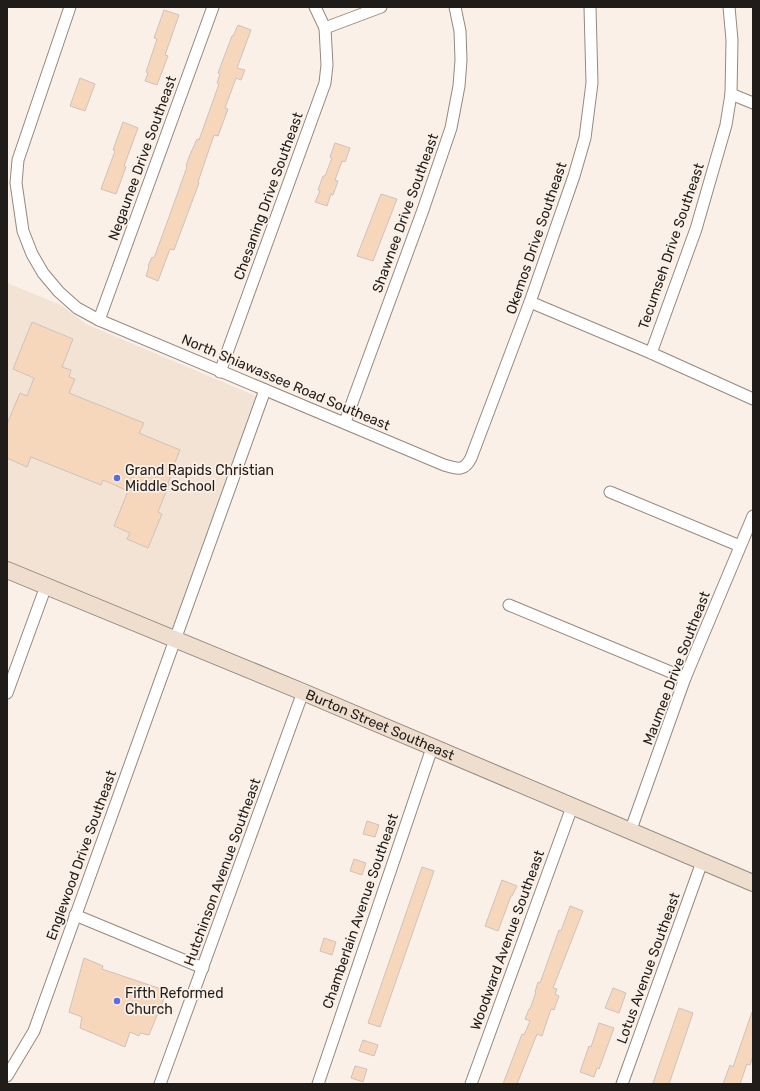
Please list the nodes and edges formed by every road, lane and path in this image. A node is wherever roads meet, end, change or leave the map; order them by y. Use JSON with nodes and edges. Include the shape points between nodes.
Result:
{"nodes":[{"id":1,"x":70,"y":7,"type":"edge"},
{"id":2,"x":213,"y":7,"type":"edge"},
{"id":3,"x":315,"y":7,"type":"edge"},
{"id":4,"x":382,"y":7,"type":"edge"},
{"id":5,"x":455,"y":7,"type":"edge"},
{"id":6,"x":590,"y":7,"type":"edge"},
{"id":7,"x":729,"y":7,"type":"edge"},
{"id":8,"x":326,"y":28,"type":"junction"},
{"id":9,"x":731,"y":94,"type":"junction"},
{"id":10,"x":753,"y":102,"type":"edge"},
{"id":11,"x":530,"y":302,"type":"junction"},
{"id":12,"x":99,"y":320,"type":"junction"},
{"id":13,"x":651,"y":353,"type":"junction"},
{"id":14,"x":220,"y":372,"type":"junction"},
{"id":15,"x":265,"y":390,"type":"junction"},
{"id":16,"x":753,"y":399,"type":"edge"},
{"id":17,"x":345,"y":422,"type":"junction"},
{"id":18,"x":463,"y":468,"type":"joint"},
{"id":19,"x":610,"y":492,"type":"dead end"},
{"id":20,"x":753,"y":516,"type":"edge"},
{"id":21,"x":740,"y":546,"type":"junction"},
{"id":22,"x":7,"y":570,"type":"edge"},
{"id":23,"x":46,"y":586,"type":"junction"},
{"id":24,"x":509,"y":605,"type":"dead end"},
{"id":25,"x":175,"y":640,"type":"junction"},
{"id":26,"x":685,"y":678,"type":"junction"},
{"id":27,"x":303,"y":692,"type":"junction"},
{"id":28,"x":7,"y":693,"type":"edge"},
{"id":29,"x":432,"y":748,"type":"junction"},
{"id":30,"x":572,"y":807,"type":"junction"},
{"id":31,"x":630,"y":832,"type":"junction"},
{"id":32,"x":702,"y":862,"type":"junction"},
{"id":33,"x":753,"y":883,"type":"edge"},
{"id":34,"x":75,"y":915,"type":"junction"},
{"id":35,"x":203,"y":968,"type":"junction"},
{"id":36,"x":7,"y":1076,"type":"edge"},
{"id":37,"x":160,"y":1084,"type":"edge"},
{"id":38,"x":318,"y":1084,"type":"edge"},
{"id":39,"x":471,"y":1084,"type":"edge"},
{"id":40,"x":622,"y":1084,"type":"edge"}],
"edges":[{"from":1,"to":12,"type":"street","name":"North Shiawassee Road Southeast","via":[[18,160],[16,182],[23,231],[43,273],[77,308]]},
{"from":2,"to":12,"type":"street","name":"Negaunee Drive Southeast"},
{"from":3,"to":8,"type":"street"},
{"from":4,"to":8,"type":"street"},
{"from":5,"to":17,"type":"street","name":"Shawnee Drive Southeast","via":[[460,31],[461,60],[460,86],[451,128]]},
{"from":6,"to":11,"type":"street","name":"Okemos Drive Southeast","via":[[592,83],[585,138]]},
{"from":7,"to":9,"type":"street","name":"Tecumseh Drive Southeast","via":[[732,40]]},
{"from":8,"to":14,"type":"street","name":"Chesaning Drive Southeast","via":[[327,57],[324,83]]},
{"from":9,"to":10,"type":"street"},
{"from":9,"to":13,"type":"street","name":"Tecumseh Drive Southeast","via":[[726,124],[696,229]]},
{"from":11,"to":13,"type":"street"},
{"from":11,"to":18,"type":"street","name":"Okemos Drive Southeast","via":[[472,458]]},
{"from":12,"to":14,"type":"street","name":"North Shiawassee Road Southeast"},
{"from":13,"to":16,"type":"street"},
{"from":14,"to":15,"type":"street","name":"North Shiawassee Road Southeast"},
{"from":15,"to":17,"type":"street","name":"North Shiawassee Road Southeast"},
{"from":15,"to":25,"type":"street"},
{"from":17,"to":18,"type":"street","name":"North Shiawassee Road Southeast","via":[[444,465]]},
{"from":19,"to":21,"type":"street"},
{"from":20,"to":21,"type":"street","name":"Maumee Drive Southeast"},
{"from":21,"to":26,"type":"street","name":"Maumee Drive Southeast"},
{"from":22,"to":23,"type":"main road","name":"Burton Street Southeast"},
{"from":23,"to":25,"type":"main road","name":"Burton Street Southeast"},
{"from":23,"to":28,"type":"street"},
{"from":24,"to":26,"type":"street"},
{"from":25,"to":27,"type":"main road","name":"Burton Street Southeast"},
{"from":25,"to":34,"type":"street","name":"Englewood Drive Southeast"},
{"from":26,"to":31,"type":"street","name":"Maumee Drive Southeast"},
{"from":27,"to":29,"type":"main road","name":"Burton Street Southeast"},
{"from":27,"to":35,"type":"street","name":"Hutchinson Avenue Southeast"},
{"from":29,"to":30,"type":"main road","name":"Burton Street Southeast"},
{"from":29,"to":38,"type":"street","name":"Chamberlain Avenue Southeast"},
{"from":30,"to":31,"type":"main road","name":"Burton Street Southeast"},
{"from":30,"to":39,"type":"street","name":"Woodward Avenue Southeast"},
{"from":31,"to":32,"type":"main road","name":"Burton Street Southeast"},
{"from":32,"to":33,"type":"main road","name":"Burton Street Southeast"},
{"from":32,"to":40,"type":"street","name":"Lotus Avenue Southeast"},
{"from":34,"to":35,"type":"street"},
{"from":34,"to":36,"type":"street","name":"Englewood Drive Southeast","via":[[34,1031]]},
{"from":35,"to":37,"type":"street","name":"Hutchinson Avenue Southeast"}]}
